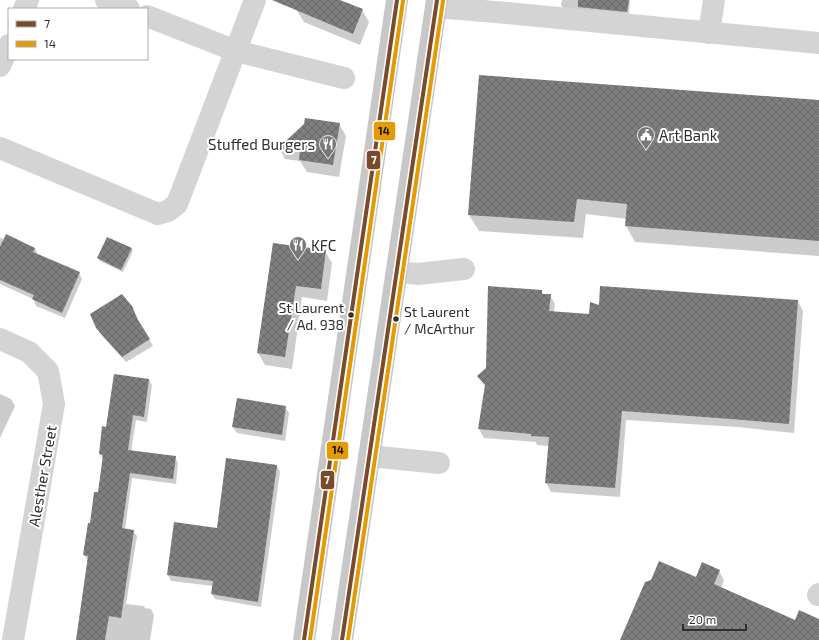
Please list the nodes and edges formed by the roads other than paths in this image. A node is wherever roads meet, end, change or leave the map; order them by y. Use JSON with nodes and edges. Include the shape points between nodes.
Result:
{"nodes":[{"id":1,"x":106,"y":0,"type":"edge"},
{"id":2,"x":255,"y":0,"type":"edge"},
{"id":3,"x":397,"y":0,"type":"edge"},
{"id":4,"x":714,"y":0,"type":"edge"},
{"id":5,"x":437,"y":4,"type":"edge"},
{"id":6,"x":508,"y":7,"type":"edge"},
{"id":7,"x":126,"y":8,"type":"edge"},
{"id":8,"x":148,"y":16,"type":"edge"},
{"id":9,"x":709,"y":33,"type":"junction"},
{"id":10,"x":819,"y":43,"type":"edge"},
{"id":11,"x":8,"y":47,"type":"edge"},
{"id":12,"x":236,"y":51,"type":"junction"},
{"id":13,"x":0,"y":66,"type":"edge"},
{"id":14,"x":344,"y":78,"type":"dead end"},
{"id":15,"x":0,"y":148,"type":"edge"},
{"id":16,"x":464,"y":269,"type":"dead end"},
{"id":17,"x":397,"y":272,"type":"junction"},
{"id":18,"x":0,"y":339,"type":"edge"},
{"id":19,"x":369,"y":456,"type":"junction"},
{"id":20,"x":439,"y":463,"type":"dead end"},
{"id":21,"x":9,"y":634,"type":"edge"},
{"id":22,"x":304,"y":640,"type":"edge"},
{"id":23,"x":342,"y":640,"type":"edge"}],
"edges":[{"from":1,"to":7,"type":"street"},
{"from":2,"to":12,"type":"street"},
{"from":3,"to":22,"type":"main road"},
{"from":4,"to":9,"type":"street"},
{"from":5,"to":6,"type":"street"},
{"from":5,"to":17,"type":"main road"},
{"from":6,"to":9,"type":"street"},
{"from":8,"to":12,"type":"street"},
{"from":9,"to":10,"type":"street"},
{"from":11,"to":13,"type":"street"},
{"from":12,"to":14,"type":"street"},
{"from":12,"to":15,"type":"street","via":[[177,204],[168,211],[158,214]]},
{"from":16,"to":17,"type":"street","via":[[418,274]]},
{"from":17,"to":19,"type":"main road"},
{"from":18,"to":21,"type":"street","name":"Alesther Street","via":[[29,352],[48,371],[54,404]]},
{"from":19,"to":20,"type":"street"},
{"from":19,"to":23,"type":"main road"}]}
